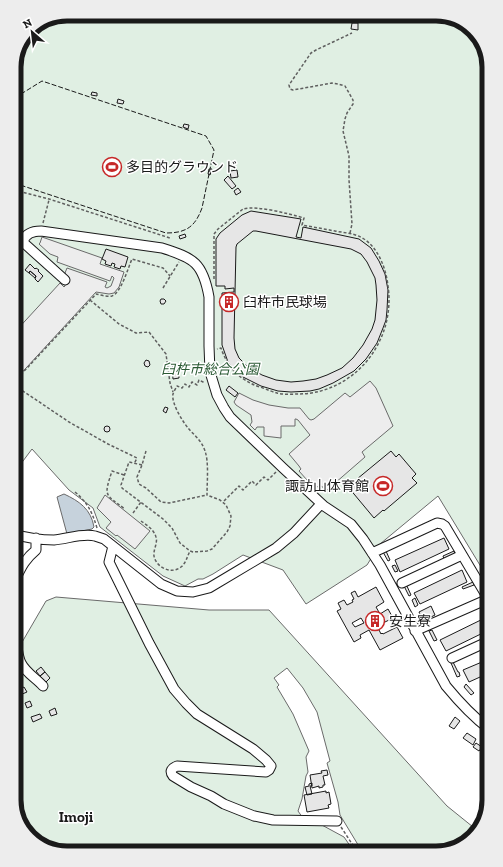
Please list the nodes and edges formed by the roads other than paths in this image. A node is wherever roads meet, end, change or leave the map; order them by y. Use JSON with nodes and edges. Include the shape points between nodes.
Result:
{"nodes":[{"id":1,"x":65,"y":280,"type":"dead end"},
{"id":2,"x":321,"y":504,"type":"junction"},
{"id":3,"x":21,"y":536,"type":"edge"},
{"id":4,"x":36,"y":538,"type":"junction"},
{"id":5,"x":113,"y":546,"type":"junction"},
{"id":6,"x":372,"y":553,"type":"junction"},
{"id":7,"x":462,"y":555,"type":"junction"},
{"id":8,"x":21,"y":567,"type":"edge"},
{"id":9,"x":402,"y":583,"type":"dead end"},
{"id":10,"x":482,"y":590,"type":"edge"},
{"id":11,"x":482,"y":603,"type":"edge"},
{"id":12,"x":415,"y":631,"type":"junction"},
{"id":13,"x":482,"y":644,"type":"edge"},
{"id":14,"x":452,"y":658,"type":"dead end"},
{"id":15,"x":21,"y":662,"type":"edge"},
{"id":16,"x":43,"y":686,"type":"dead end"},
{"id":17,"x":482,"y":723,"type":"edge"},
{"id":18,"x":337,"y":821,"type":"road end"}],
"edges":[{"from":1,"to":2,"type":"street","via":[[25,244],[24,238],[30,233],[41,231],[162,248],[182,254],[195,262],[207,284],[210,372],[217,395],[230,417]]},
{"from":2,"to":5,"type":"street","via":[[276,548],[209,588],[192,592],[177,591],[161,584]]},
{"from":2,"to":6,"type":"street","via":[[352,524]]},
{"from":3,"to":4,"type":"street"},
{"from":4,"to":5,"type":"street","via":[[53,540],[94,536],[104,539]]},
{"from":4,"to":8,"type":"street","via":[[36,550]]},
{"from":5,"to":18,"type":"street","via":[[109,562],[174,689],[197,714],[253,749],[271,766],[266,772],[177,766],[171,774],[224,804],[254,816],[273,820]]},
{"from":6,"to":7,"type":"street","via":[[437,523],[445,526]]},
{"from":6,"to":12,"type":"street"},
{"from":7,"to":9,"type":"street"},
{"from":7,"to":10,"type":"street"},
{"from":11,"to":12,"type":"street"},
{"from":12,"to":17,"type":"street","via":[[446,686],[458,702]]},
{"from":13,"to":14,"type":"street"},
{"from":15,"to":16,"type":"street","via":[[27,672]]}]}
